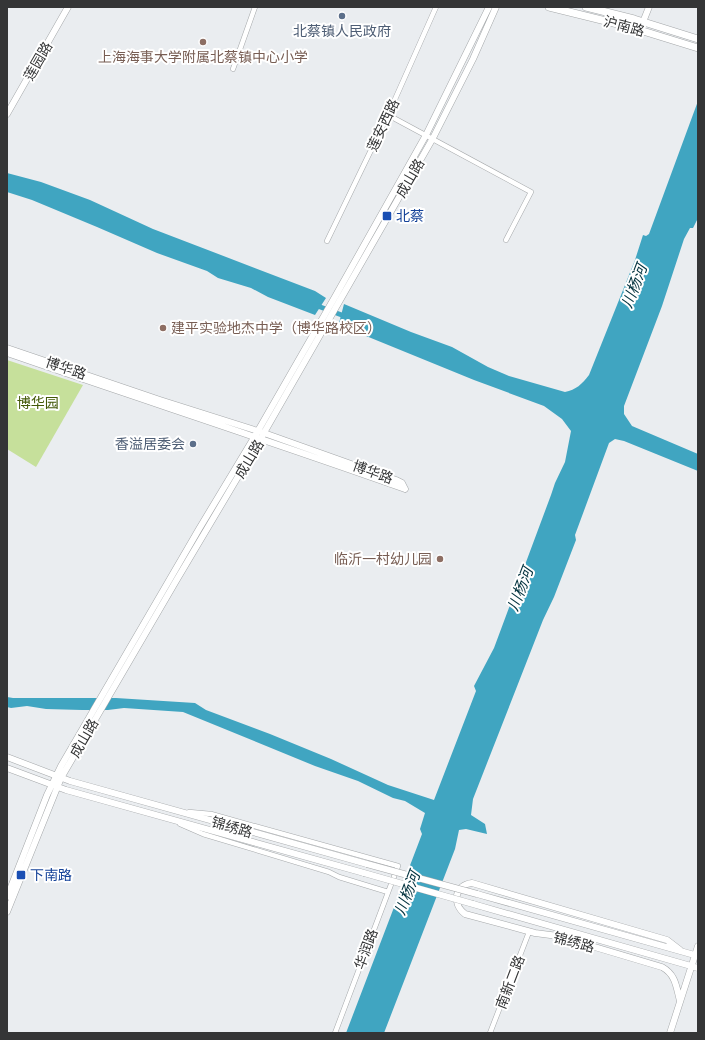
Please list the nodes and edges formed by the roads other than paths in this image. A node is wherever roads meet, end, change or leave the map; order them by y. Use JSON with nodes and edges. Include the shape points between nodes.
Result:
{"nodes":[{"id":1,"x":68,"y":7,"type":"edge"},
{"id":2,"x":255,"y":7,"type":"edge"},
{"id":3,"x":436,"y":7,"type":"edge"},
{"id":4,"x":489,"y":7,"type":"edge"},
{"id":5,"x":496,"y":7,"type":"edge"},
{"id":6,"x":549,"y":7,"type":"edge"},
{"id":7,"x":586,"y":7,"type":"edge"},
{"id":8,"x":649,"y":7,"type":"edge"},
{"id":9,"x":643,"y":22,"type":"junction"},
{"id":10,"x":698,"y":39,"type":"edge"},
{"id":11,"x":697,"y":48,"type":"edge"},
{"id":12,"x":233,"y":69,"type":"dead end"},
{"id":13,"x":7,"y":114,"type":"edge"},
{"id":14,"x":388,"y":115,"type":"junction"},
{"id":15,"x":426,"y":135,"type":"junction"},
{"id":16,"x":432,"y":138,"type":"junction"},
{"id":17,"x":506,"y":240,"type":"dead end"},
{"id":18,"x":327,"y":241,"type":"dead end"},
{"id":19,"x":339,"y":296,"type":"junction"},
{"id":20,"x":7,"y":348,"type":"edge"},
{"id":21,"x":7,"y":353,"type":"edge"},
{"id":22,"x":260,"y":435,"type":"junction"},
{"id":23,"x":7,"y":757,"type":"edge"},
{"id":24,"x":7,"y":768,"type":"edge"},
{"id":25,"x":58,"y":777,"type":"junction"},
{"id":26,"x":54,"y":786,"type":"junction"},
{"id":27,"x":173,"y":810,"type":"junction"},
{"id":28,"x":169,"y":819,"type":"junction"},
{"id":29,"x":388,"y":892,"type":"junction"},
{"id":30,"x":7,"y":897,"type":"edge"},
{"id":31,"x":7,"y":912,"type":"edge"},
{"id":32,"x":529,"y":932,"type":"junction"},
{"id":33,"x":698,"y":946,"type":"edge"},
{"id":34,"x":680,"y":950,"type":"junction"},
{"id":35,"x":696,"y":955,"type":"edge"},
{"id":36,"x":691,"y":966,"type":"junction"},
{"id":37,"x":698,"y":968,"type":"edge"},
{"id":38,"x":680,"y":1001,"type":"junction"},
{"id":39,"x":335,"y":1033,"type":"edge"},
{"id":40,"x":490,"y":1033,"type":"edge"},
{"id":41,"x":670,"y":1033,"type":"edge"}],
"edges":[{"from":1,"to":13,"type":"main road","name":"莲园路"},
{"from":2,"to":12,"type":"street"},
{"from":3,"to":14,"type":"street","name":"莲安西路"},
{"from":4,"to":15,"type":"main road","name":"成山路"},
{"from":5,"to":16,"type":"main road","name":"成山路","via":[[470,66]]},
{"from":6,"to":11,"type":"main road","name":"沪南路","via":[[630,27]]},
{"from":7,"to":9,"type":"main road","name":"沪南路"},
{"from":8,"to":9,"type":"main road"},
{"from":9,"to":10,"type":"main road","name":"沪南路"},
{"from":14,"to":15,"type":"street"},
{"from":14,"to":18,"type":"street","name":"莲安西路"},
{"from":15,"to":16,"type":"street"},
{"from":15,"to":19,"type":"main road","name":"成山路"},
{"from":16,"to":17,"type":"street","via":[[531,192]]},
{"from":16,"to":19,"type":"main road","name":"成山路"},
{"from":19,"to":22,"type":"main road","name":"成山路"},
{"from":20,"to":22,"type":"main road","name":"博华路"},
{"from":21,"to":22,"type":"main road","name":"博华路","via":[[144,400]]},
{"from":22,"to":22,"type":"main road","name":"博华路","via":[[405,489],[402,483],[396,480]]},
{"from":22,"to":25,"type":"main road","name":"成山路"},
{"from":23,"to":25,"type":"main road","name":"锦绣路"},
{"from":24,"to":26,"type":"main road","name":"锦绣路"},
{"from":25,"to":26,"type":"main road","name":"成山路"},
{"from":25,"to":27,"type":"main road","name":"锦绣路"},
{"from":26,"to":28,"type":"main road","name":"锦绣路"},
{"from":26,"to":30,"type":"main road","name":"成山路"},
{"from":26,"to":31,"type":"main road","name":"成山路"},
{"from":27,"to":29,"type":"street","name":"华润路","via":[[211,814],[398,866]]},
{"from":27,"to":34,"type":"main road","name":"锦绣路","bridge":true},
{"from":28,"to":29,"type":"street","via":[[203,834]]},
{"from":28,"to":36,"type":"main road","name":"锦绣路","bridge":true},
{"from":29,"to":39,"type":"street","name":"华润路"},
{"from":32,"to":34,"type":"main road","name":"锦绣路","via":[[465,914],[459,909],[456,898],[462,886],[472,883],[667,940]]},
{"from":32,"to":38,"type":"main road","name":"锦绣路","via":[[558,936],[662,967],[674,978]]},
{"from":32,"to":40,"type":"street","name":"南新二路"},
{"from":33,"to":35,"type":"main road"},
{"from":34,"to":35,"type":"main road","name":"锦绣路"},
{"from":35,"to":36,"type":"main road"},
{"from":36,"to":37,"type":"main road","name":"锦绣路"},
{"from":36,"to":38,"type":"main road"},
{"from":38,"to":41,"type":"main road"}]}
